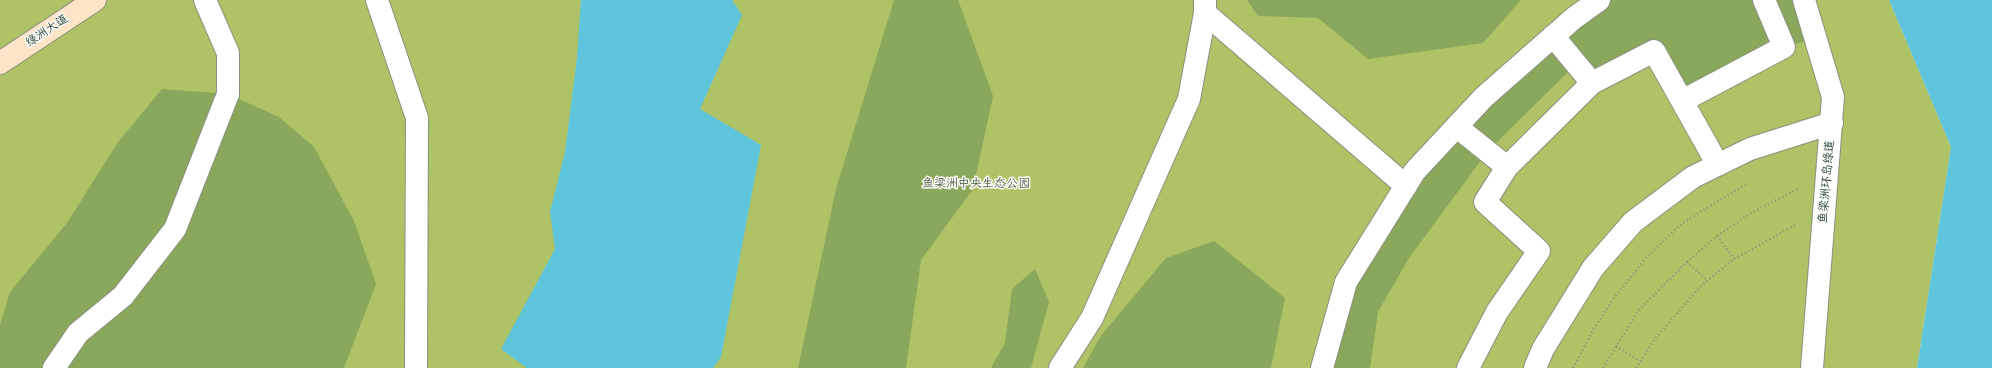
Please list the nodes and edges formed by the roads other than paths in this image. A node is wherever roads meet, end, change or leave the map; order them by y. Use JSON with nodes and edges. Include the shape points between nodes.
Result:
{"nodes":[{"id":1,"x":95,"y":0,"type":"edge"},
{"id":2,"x":205,"y":0,"type":"edge"},
{"id":3,"x":377,"y":0,"type":"edge"},
{"id":4,"x":1599,"y":0,"type":"edge"},
{"id":5,"x":1764,"y":0,"type":"edge"},
{"id":6,"x":1804,"y":0,"type":"edge"},
{"id":7,"x":1205,"y":6,"type":"edge"},
{"id":8,"x":1553,"y":36,"type":"junction"},
{"id":9,"x":0,"y":63,"type":"edge"},
{"id":10,"x":1592,"y":83,"type":"junction"},
{"id":11,"x":1682,"y":101,"type":"junction"},
{"id":12,"x":1832,"y":123,"type":"junction"},
{"id":13,"x":1457,"y":127,"type":"junction"},
{"id":14,"x":1718,"y":165,"type":"junction"},
{"id":15,"x":1507,"y":167,"type":"junction"},
{"id":16,"x":1406,"y":186,"type":"junction"},
{"id":17,"x":54,"y":368,"type":"edge"},
{"id":18,"x":416,"y":368,"type":"edge"},
{"id":19,"x":1060,"y":368,"type":"edge"},
{"id":20,"x":1322,"y":368,"type":"edge"},
{"id":21,"x":1468,"y":368,"type":"edge"},
{"id":22,"x":1535,"y":368,"type":"edge"},
{"id":23,"x":1812,"y":368,"type":"edge"}],
"edges":[{"from":1,"to":9,"type":"main road","name":"绿洲大道"},
{"from":2,"to":17,"type":"street","via":[[228,54],[228,94],[175,229],[122,296],[78,333]]},
{"from":3,"to":18,"type":"street","via":[[417,118]]},
{"from":4,"to":8,"type":"street"},
{"from":5,"to":11,"type":"street","via":[[1784,46]]},
{"from":6,"to":12,"type":"street","name":"鱼梁洲环岛绿道","via":[[1833,97]]},
{"from":7,"to":16,"type":"street"},
{"from":7,"to":19,"type":"street","via":[[1189,99],[1092,318]]},
{"from":8,"to":10,"type":"street"},
{"from":8,"to":13,"type":"street","via":[[1484,97]]},
{"from":10,"to":11,"type":"street","via":[[1654,51]]},
{"from":10,"to":15,"type":"street"},
{"from":11,"to":14,"type":"street"},
{"from":12,"to":14,"type":"street","via":[[1750,148]]},
{"from":12,"to":23,"type":"street","name":"鱼梁洲环岛绿道"},
{"from":13,"to":15,"type":"street"},
{"from":13,"to":16,"type":"street","via":[[1415,171]]},
{"from":14,"to":22,"type":"street","via":[[1693,177],[1633,222],[1593,268],[1543,350]]},
{"from":15,"to":21,"type":"street","via":[[1485,202],[1539,251],[1497,312]]},
{"from":16,"to":20,"type":"street","via":[[1346,282]]}]}
